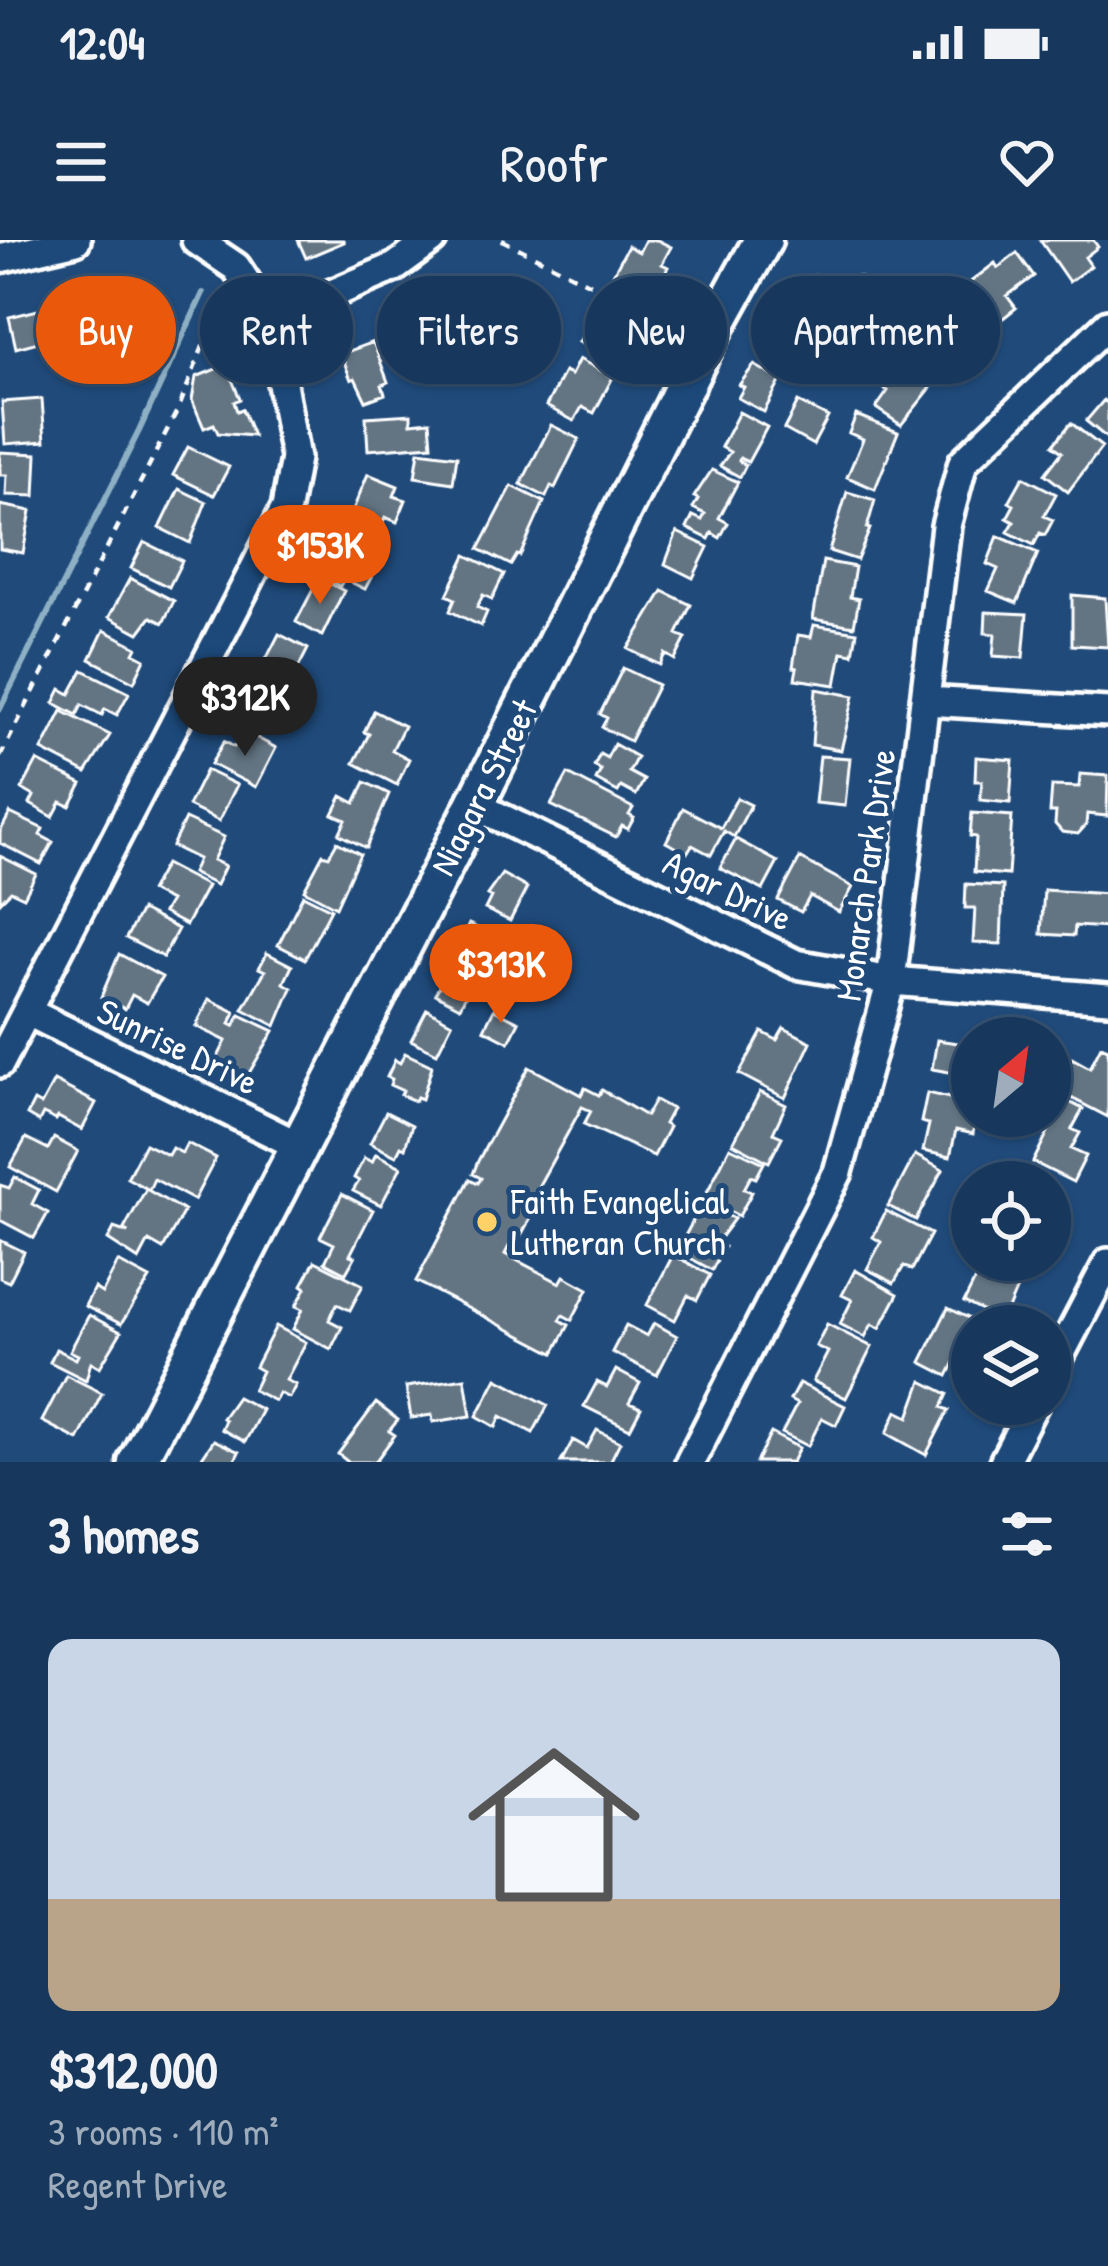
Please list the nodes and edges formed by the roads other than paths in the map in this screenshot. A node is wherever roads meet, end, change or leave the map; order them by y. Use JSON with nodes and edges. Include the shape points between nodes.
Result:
{"nodes":[{"id":1,"x":76,"y":240,"type":"edge"},
{"id":2,"x":196,"y":240,"type":"edge"},
{"id":3,"x":432,"y":240,"type":"edge"},
{"id":4,"x":764,"y":240,"type":"edge"},
{"id":5,"x":0,"y":258,"type":"edge"},
{"id":6,"x":242,"y":276,"type":"edge"},
{"id":7,"x":353,"y":285,"type":"edge"},
{"id":8,"x":1108,"y":323,"type":"edge"},
{"id":9,"x":283,"y":384,"type":"edge"},
{"id":10,"x":926,"y":701,"type":"junction"},
{"id":11,"x":1108,"y":712,"type":"edge"},
{"id":12,"x":476,"y":805,"type":"junction"},
{"id":13,"x":891,"y":981,"type":"junction"},
{"id":14,"x":1108,"y":998,"type":"edge"},
{"id":15,"x":28,"y":1012,"type":"junction"},
{"id":16,"x":0,"y":1063,"type":"edge"},
{"id":17,"x":297,"y":1145,"type":"junction"},
{"id":18,"x":1108,"y":1263,"type":"edge"},
{"id":19,"x":1071,"y":1334,"type":"edge"},
{"id":20,"x":1023,"y":1425,"type":"edge"},
{"id":21,"x":137,"y":1462,"type":"edge"},
{"id":22,"x":690,"y":1462,"type":"edge"},
{"id":23,"x":1004,"y":1462,"type":"edge"}],
"edges":[{"from":1,"to":5,"type":"street"},
{"from":2,"to":6,"type":"street"},
{"from":3,"to":7,"type":"street"},
{"from":4,"to":12,"type":"main road","name":"Niagara Street"},
{"from":8,"to":10,"type":"street","name":"Monarch Park Drive","via":[[964,462],[946,526]]},
{"from":9,"to":15,"type":"street","via":[[296,458],[286,508]]},
{"from":10,"to":11,"type":"street"},
{"from":10,"to":13,"type":"street","name":"Monarch Park Drive"},
{"from":12,"to":13,"type":"street","name":"Agar Drive","via":[[796,964]]},
{"from":12,"to":17,"type":"main road","name":"Niagara Street"},
{"from":13,"to":14,"type":"street","name":"Agar Drive"},
{"from":13,"to":22,"type":"street","name":"Monarch Park Drive","via":[[838,1172]]},
{"from":15,"to":16,"type":"street"},
{"from":15,"to":17,"type":"street","name":"Sunrise Drive"},
{"from":17,"to":21,"type":"main road","name":"Niagara Street"},
{"from":18,"to":19,"type":"street"},
{"from":20,"to":23,"type":"street"}]}
